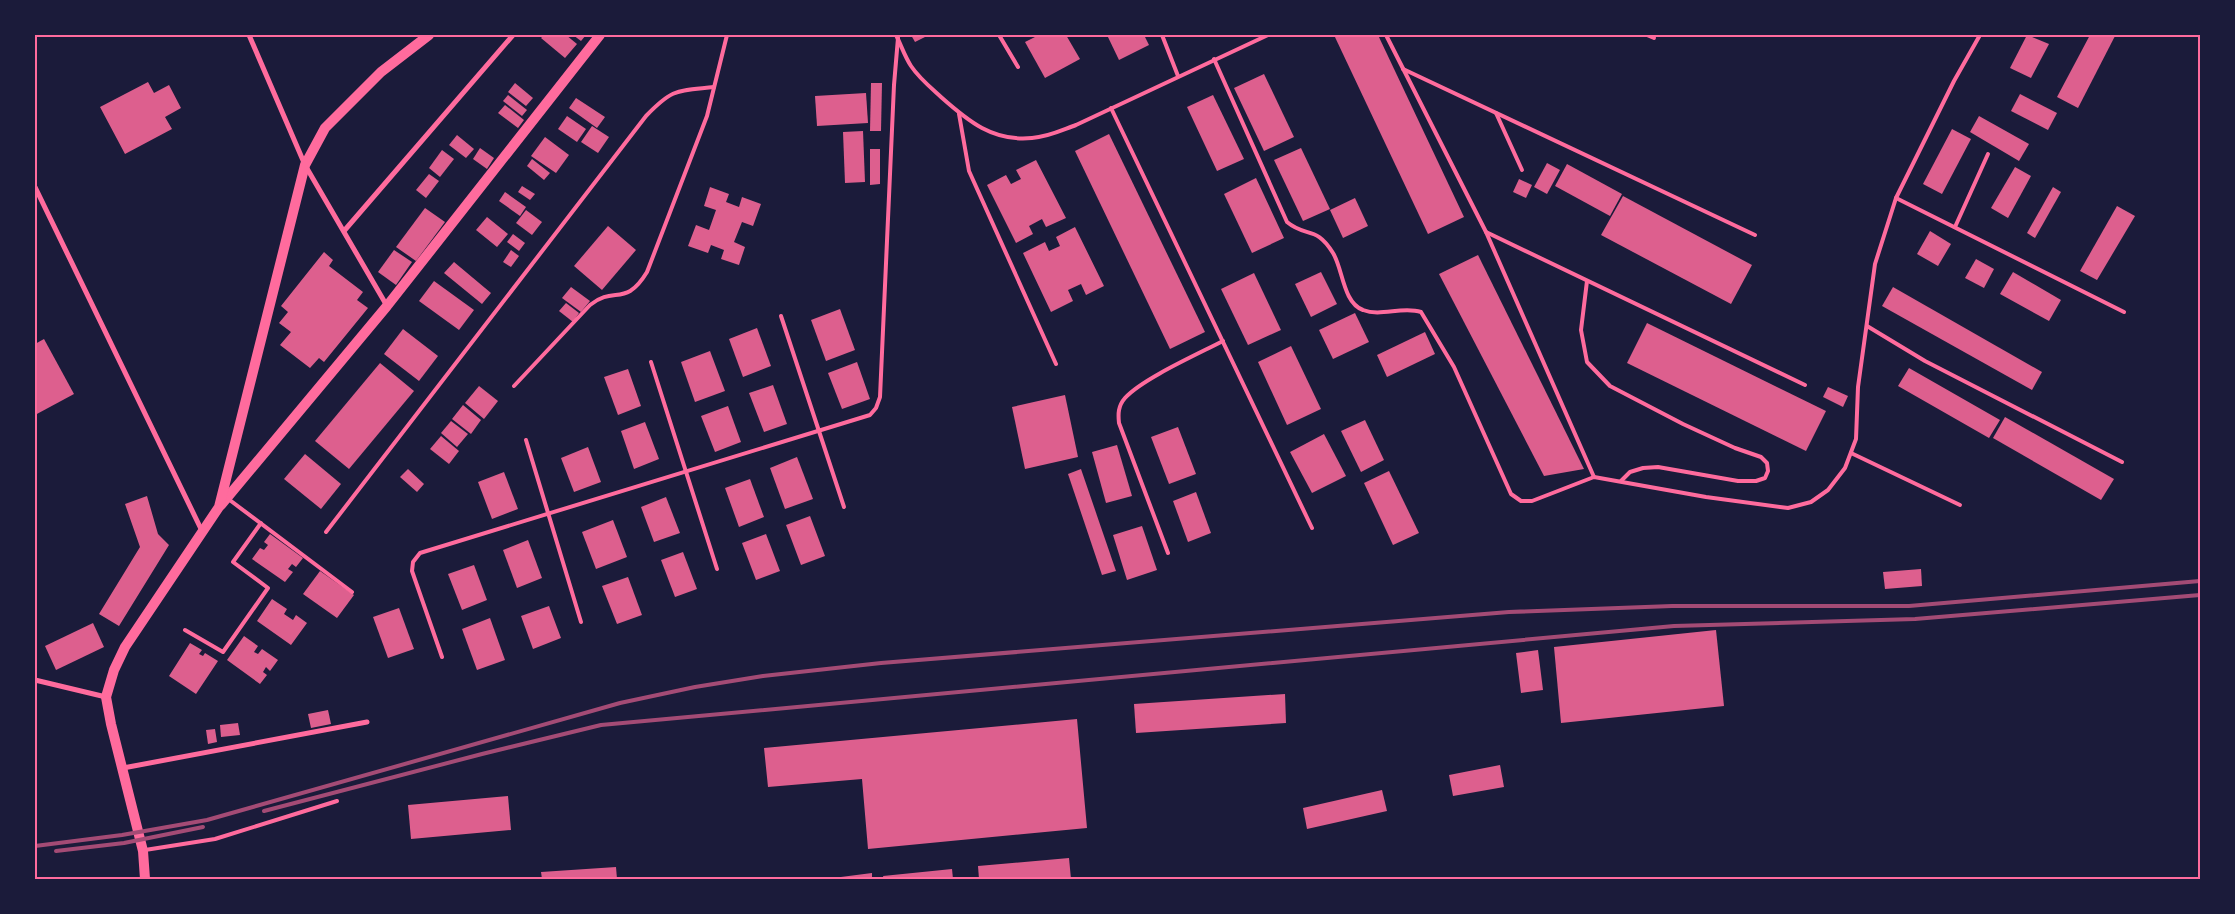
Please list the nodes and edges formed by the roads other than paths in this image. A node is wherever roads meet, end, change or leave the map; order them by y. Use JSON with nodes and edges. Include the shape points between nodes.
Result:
{"nodes":[{"id":1,"x":249,"y":35,"type":"edge"},
{"id":2,"x":429,"y":35,"type":"edge"},
{"id":3,"x":513,"y":35,"type":"edge"},
{"id":4,"x":600,"y":35,"type":"edge"},
{"id":5,"x":727,"y":35,"type":"edge"},
{"id":6,"x":999,"y":35,"type":"edge"},
{"id":7,"x":1162,"y":35,"type":"edge"},
{"id":8,"x":1268,"y":35,"type":"edge"},
{"id":9,"x":1386,"y":35,"type":"edge"},
{"id":10,"x":1648,"y":35,"type":"edge"},
{"id":11,"x":1980,"y":35,"type":"edge"},
{"id":12,"x":897,"y":36,"type":"edge"},
{"id":13,"x":1654,"y":38,"type":"dead end"},
{"id":14,"x":1214,"y":59,"type":"junction"},
{"id":15,"x":1018,"y":67,"type":"dead end"},
{"id":16,"x":1403,"y":69,"type":"junction"},
{"id":17,"x":1178,"y":76,"type":"junction"},
{"id":18,"x":714,"y":87,"type":"junction"},
{"id":19,"x":1111,"y":108,"type":"junction"},
{"id":20,"x":1496,"y":112,"type":"junction"},
{"id":21,"x":959,"y":114,"type":"junction"},
{"id":22,"x":1988,"y":154,"type":"dead end"},
{"id":23,"x":305,"y":164,"type":"junction"},
{"id":24,"x":1522,"y":170,"type":"dead end"},
{"id":25,"x":35,"y":187,"type":"edge"},
{"id":26,"x":1896,"y":198,"type":"junction"},
{"id":27,"x":1955,"y":227,"type":"junction"},
{"id":28,"x":344,"y":231,"type":"junction"},
{"id":29,"x":1486,"y":232,"type":"junction"},
{"id":30,"x":1755,"y":235,"type":"dead end"},
{"id":31,"x":1587,"y":281,"type":"junction"},
{"id":32,"x":387,"y":306,"type":"junction"},
{"id":33,"x":2124,"y":312,"type":"dead end"},
{"id":34,"x":782,"y":316,"type":"dead end"},
{"id":35,"x":1867,"y":326,"type":"junction"},
{"id":36,"x":1222,"y":341,"type":"junction"},
{"id":37,"x":651,"y":362,"type":"dead end"},
{"id":38,"x":1056,"y":364,"type":"dead end"},
{"id":39,"x":1805,"y":385,"type":"dead end"},
{"id":40,"x":514,"y":386,"type":"dead end"},
{"id":41,"x":819,"y":432,"type":"junction"},
{"id":42,"x":526,"y":440,"type":"dead end"},
{"id":43,"x":1851,"y":453,"type":"junction"},
{"id":44,"x":2122,"y":462,"type":"dead end"},
{"id":45,"x":687,"y":472,"type":"junction"},
{"id":46,"x":1594,"y":477,"type":"junction"},
{"id":47,"x":1620,"y":481,"type":"junction"},
{"id":48,"x":227,"y":498,"type":"junction"},
{"id":49,"x":1960,"y":505,"type":"dead end"},
{"id":50,"x":844,"y":506,"type":"dead end"},
{"id":51,"x":219,"y":507,"type":"junction"},
{"id":52,"x":548,"y":515,"type":"junction"},
{"id":53,"x":261,"y":523,"type":"junction"},
{"id":54,"x":1312,"y":528,"type":"dead end"},
{"id":55,"x":326,"y":532,"type":"dead end"},
{"id":56,"x":203,"y":533,"type":"junction"},
{"id":57,"x":1168,"y":553,"type":"dead end"},
{"id":58,"x":717,"y":569,"type":"dead end"},
{"id":59,"x":352,"y":592,"type":"dead end"},
{"id":60,"x":581,"y":622,"type":"dead end"},
{"id":61,"x":185,"y":630,"type":"dead end"},
{"id":62,"x":442,"y":657,"type":"dead end"},
{"id":63,"x":35,"y":680,"type":"edge"},
{"id":64,"x":106,"y":697,"type":"junction"},
{"id":65,"x":367,"y":722,"type":"dead end"},
{"id":66,"x":123,"y":768,"type":"junction"},
{"id":67,"x":337,"y":801,"type":"dead end"},
{"id":68,"x":143,"y":851,"type":"junction"},
{"id":69,"x":145,"y":879,"type":"edge"}],
"edges":[{"from":1,"to":23,"type":"street"},
{"from":2,"to":23,"type":"main road","via":[[381,72],[325,128]]},
{"from":3,"to":28,"type":"street"},
{"from":4,"to":32,"type":"main road"},
{"from":5,"to":18,"type":"lane"},
{"from":6,"to":15,"type":"lane"},
{"from":7,"to":17,"type":"lane"},
{"from":8,"to":14,"type":"lane"},
{"from":9,"to":16,"type":"lane"},
{"from":10,"to":13,"type":"lane"},
{"from":11,"to":26,"type":"lane"},
{"from":12,"to":21,"type":"lane","via":[[915,71]]},
{"from":12,"to":41,"type":"lane","via":[[880,397],[870,415]]},
{"from":14,"to":17,"type":"lane"},
{"from":14,"to":46,"type":"lane","via":[[1287,222],[1295,229],[1310,231],[1322,238],[1334,255],[1353,302],[1362,310],[1411,309],[1421,312],[1454,367],[1511,494],[1521,501],[1532,501]]},
{"from":16,"to":20,"type":"lane"},
{"from":16,"to":29,"type":"lane"},
{"from":17,"to":19,"type":"lane"},
{"from":18,"to":40,"type":"lane","via":[[707,116],[678,194],[641,281],[623,296],[600,297],[590,305]]},
{"from":18,"to":55,"type":"lane","via":[[678,91],[662,100],[646,116]]},
{"from":19,"to":21,"type":"lane","via":[[1048,136],[1031,138],[1012,138],[978,128]]},
{"from":19,"to":36,"type":"lane"},
{"from":20,"to":24,"type":"lane"},
{"from":20,"to":30,"type":"lane"},
{"from":21,"to":38,"type":"lane","via":[[969,171]]},
{"from":22,"to":27,"type":"lane"},
{"from":23,"to":28,"type":"street"},
{"from":23,"to":51,"type":"main road"},
{"from":25,"to":56,"type":"street"},
{"from":26,"to":27,"type":"lane"},
{"from":26,"to":35,"type":"lane","via":[[1875,264]]},
{"from":27,"to":33,"type":"lane"},
{"from":28,"to":32,"type":"street"},
{"from":29,"to":31,"type":"lane"},
{"from":29,"to":46,"type":"lane"},
{"from":31,"to":39,"type":"lane"},
{"from":31,"to":47,"type":"lane","via":[[1581,330],[1587,362],[1598,374],[1610,386],[1718,440],[1761,457],[1767,463],[1768,471],[1765,478],[1756,481],[1643,468],[1630,472]]},
{"from":32,"to":48,"type":"main road"},
{"from":34,"to":41,"type":"lane"},
{"from":35,"to":43,"type":"lane","via":[[1858,387],[1856,439]]},
{"from":35,"to":44,"type":"lane","via":[[1925,361]]},
{"from":36,"to":54,"type":"lane"},
{"from":36,"to":57,"type":"lane","via":[[1144,384],[1124,398],[1118,410]]},
{"from":37,"to":45,"type":"lane"},
{"from":41,"to":45,"type":"lane"},
{"from":41,"to":50,"type":"lane"},
{"from":42,"to":52,"type":"lane"},
{"from":43,"to":47,"type":"lane","via":[[1828,490],[1811,502],[1788,508]]},
{"from":43,"to":49,"type":"lane"},
{"from":45,"to":52,"type":"lane"},
{"from":45,"to":58,"type":"lane"},
{"from":46,"to":47,"type":"lane"},
{"from":48,"to":51,"type":"main road"},
{"from":48,"to":53,"type":"lane"},
{"from":51,"to":56,"type":"main road"},
{"from":52,"to":60,"type":"lane"},
{"from":52,"to":62,"type":"lane","via":[[432,549],[420,554],[413,562],[412,571]]},
{"from":53,"to":59,"type":"lane"},
{"from":53,"to":61,"type":"lane","via":[[233,562],[268,588],[223,652]]},
{"from":56,"to":64,"type":"main road","via":[[125,647]]},
{"from":63,"to":64,"type":"street"},
{"from":64,"to":66,"type":"main road"},
{"from":65,"to":66,"type":"street"},
{"from":66,"to":68,"type":"main road"},
{"from":67,"to":68,"type":"lane","via":[[215,839]]},
{"from":68,"to":69,"type":"main road"}]}
